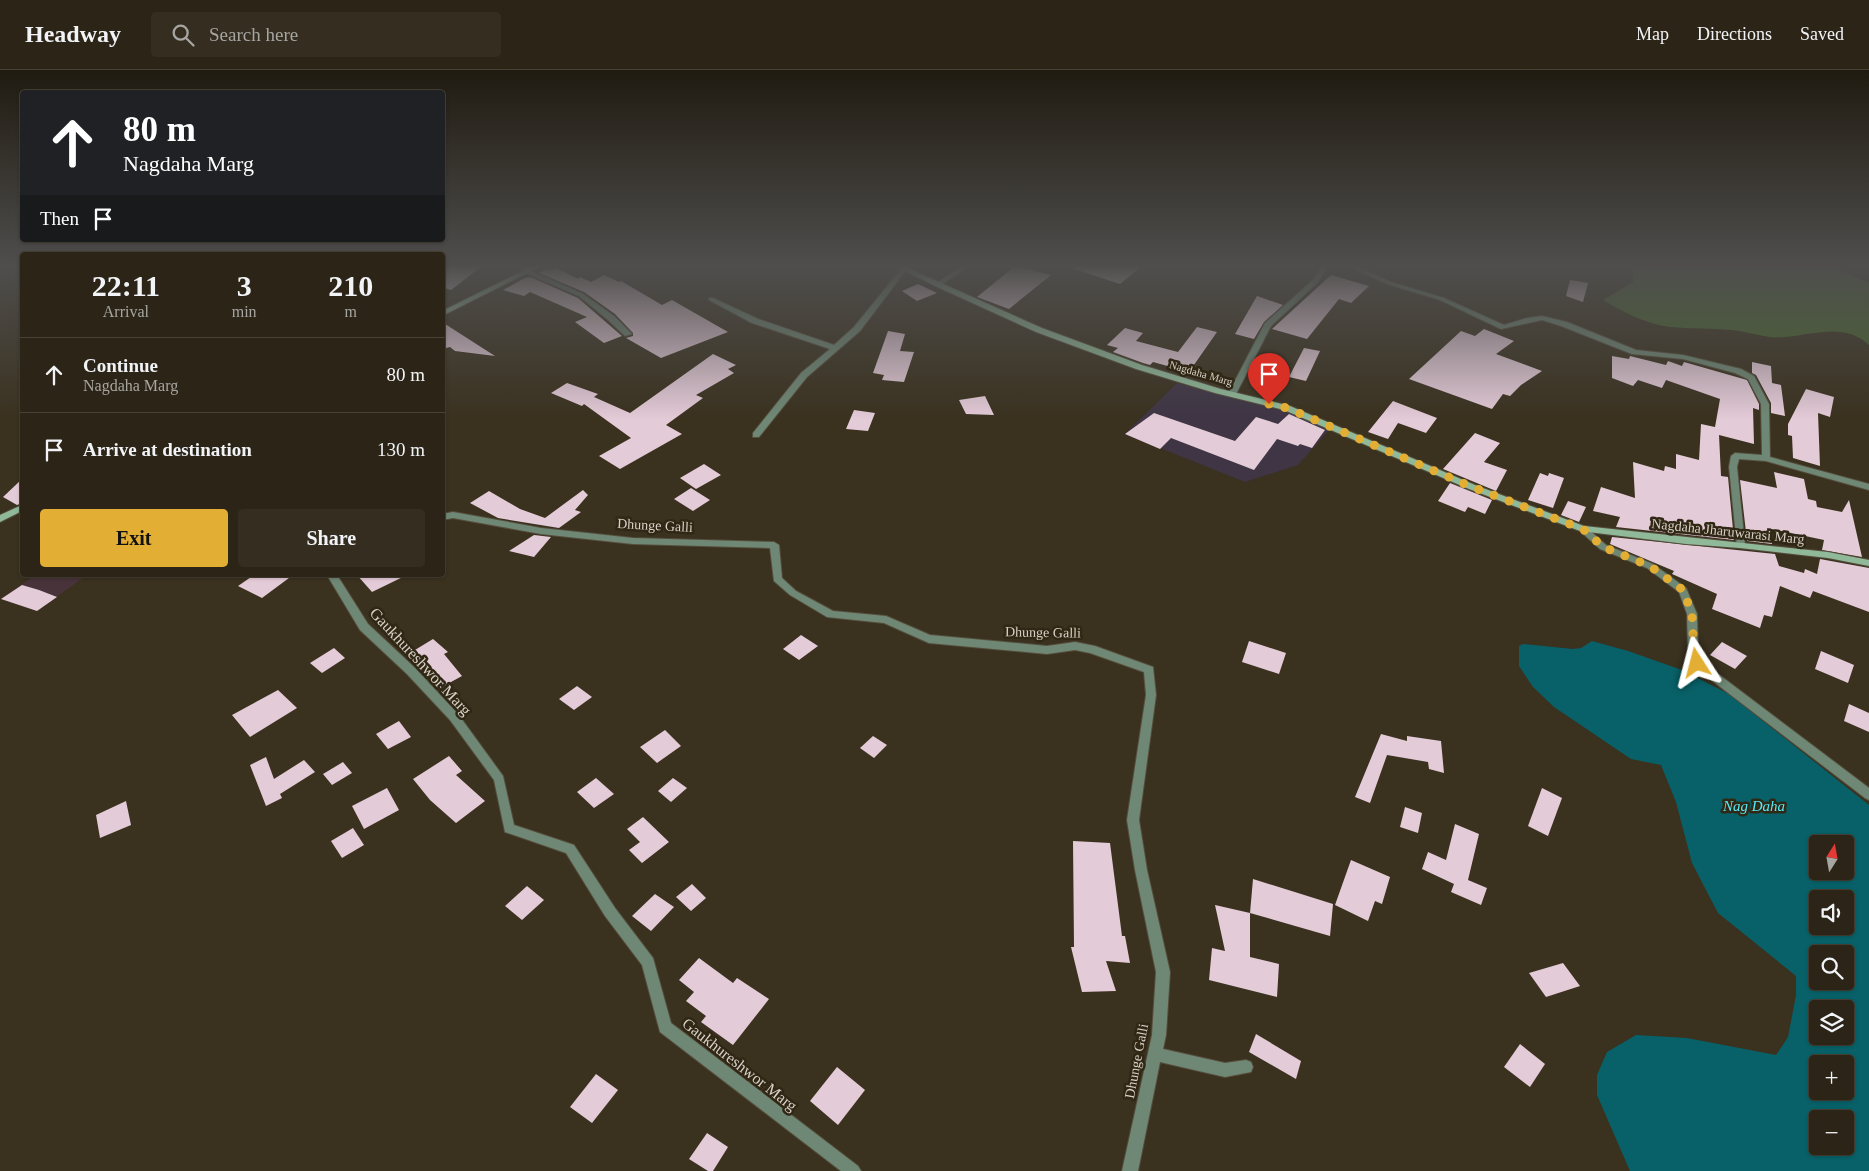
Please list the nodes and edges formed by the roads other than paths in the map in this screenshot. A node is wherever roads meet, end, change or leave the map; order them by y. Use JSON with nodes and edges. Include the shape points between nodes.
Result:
{"nodes":[{"id":1,"x":611,"y":317,"type":"edge"},
{"id":2,"x":748,"y":317,"type":"edge"},
{"id":3,"x":865,"y":317,"type":"edge"},
{"id":4,"x":1010,"y":317,"type":"edge"},
{"id":5,"x":1276,"y":317,"type":"edge"},
{"id":6,"x":1483,"y":317,"type":"edge"},
{"id":7,"x":628,"y":334,"type":"dead end"},
{"id":8,"x":835,"y":348,"type":"junction"},
{"id":9,"x":1232,"y":394,"type":"junction"},
{"id":10,"x":756,"y":435,"type":"dead end"},
{"id":11,"x":1766,"y":458,"type":"junction"},
{"id":12,"x":1869,"y":487,"type":"edge"},
{"id":13,"x":20,"y":509,"type":"edge"},
{"id":14,"x":445,"y":516,"type":"edge"},
{"id":15,"x":0,"y":519,"type":"edge"},
{"id":16,"x":1583,"y":529,"type":"junction"},
{"id":17,"x":1740,"y":545,"type":"junction"},
{"id":18,"x":1869,"y":563,"type":"edge"},
{"id":19,"x":333,"y":577,"type":"edge"},
{"id":20,"x":1869,"y":795,"type":"edge"},
{"id":21,"x":1154,"y":1054,"type":"junction"},
{"id":22,"x":1246,"y":1067,"type":"dead end"},
{"id":23,"x":853,"y":1171,"type":"edge"},
{"id":24,"x":1130,"y":1171,"type":"edge"}],
"edges":[{"from":1,"to":7,"type":"street"},
{"from":2,"to":8,"type":"street"},
{"from":3,"to":8,"type":"street"},
{"from":4,"to":9,"type":"street","name":"Nagdaha Marg","via":[[1139,367]]},
{"from":5,"to":9,"type":"street","via":[[1268,325]]},
{"from":6,"to":11,"type":"street","via":[[1504,327],[1542,318],[1635,352],[1683,357],[1738,371],[1750,378],[1765,404]]},
{"from":8,"to":10,"type":"street","via":[[804,374]]},
{"from":9,"to":16,"type":"street","name":"Nagdaha Marg","via":[[1287,408],[1472,487]]},
{"from":11,"to":12,"type":"street"},
{"from":11,"to":17,"type":"street","via":[[1735,456],[1733,467]]},
{"from":13,"to":15,"type":"street"},
{"from":14,"to":21,"type":"street","name":"Dhunge Galli","via":[[633,541],[774,545],[777,579],[831,614],[886,620],[929,639],[1047,650],[1075,646],[1149,670],[1151,695],[1133,820],[1163,972]]},
{"from":16,"to":17,"type":"street","name":"Nagdaha Jharuwarasi Marg"},
{"from":16,"to":20,"type":"street","via":[[1603,547],[1650,566],[1683,590],[1692,614],[1697,663]]},
{"from":17,"to":18,"type":"street","name":"Nagdaha Jharuwarasi Marg"},
{"from":19,"to":23,"type":"street","name":"Gaukhureshwor Marg","via":[[364,627],[454,717],[499,779],[509,828],[570,850],[610,912],[648,962],[665,1026]]},
{"from":21,"to":22,"type":"street","via":[[1225,1070]]},
{"from":21,"to":24,"type":"street","name":"Dhunge Galli"}]}
